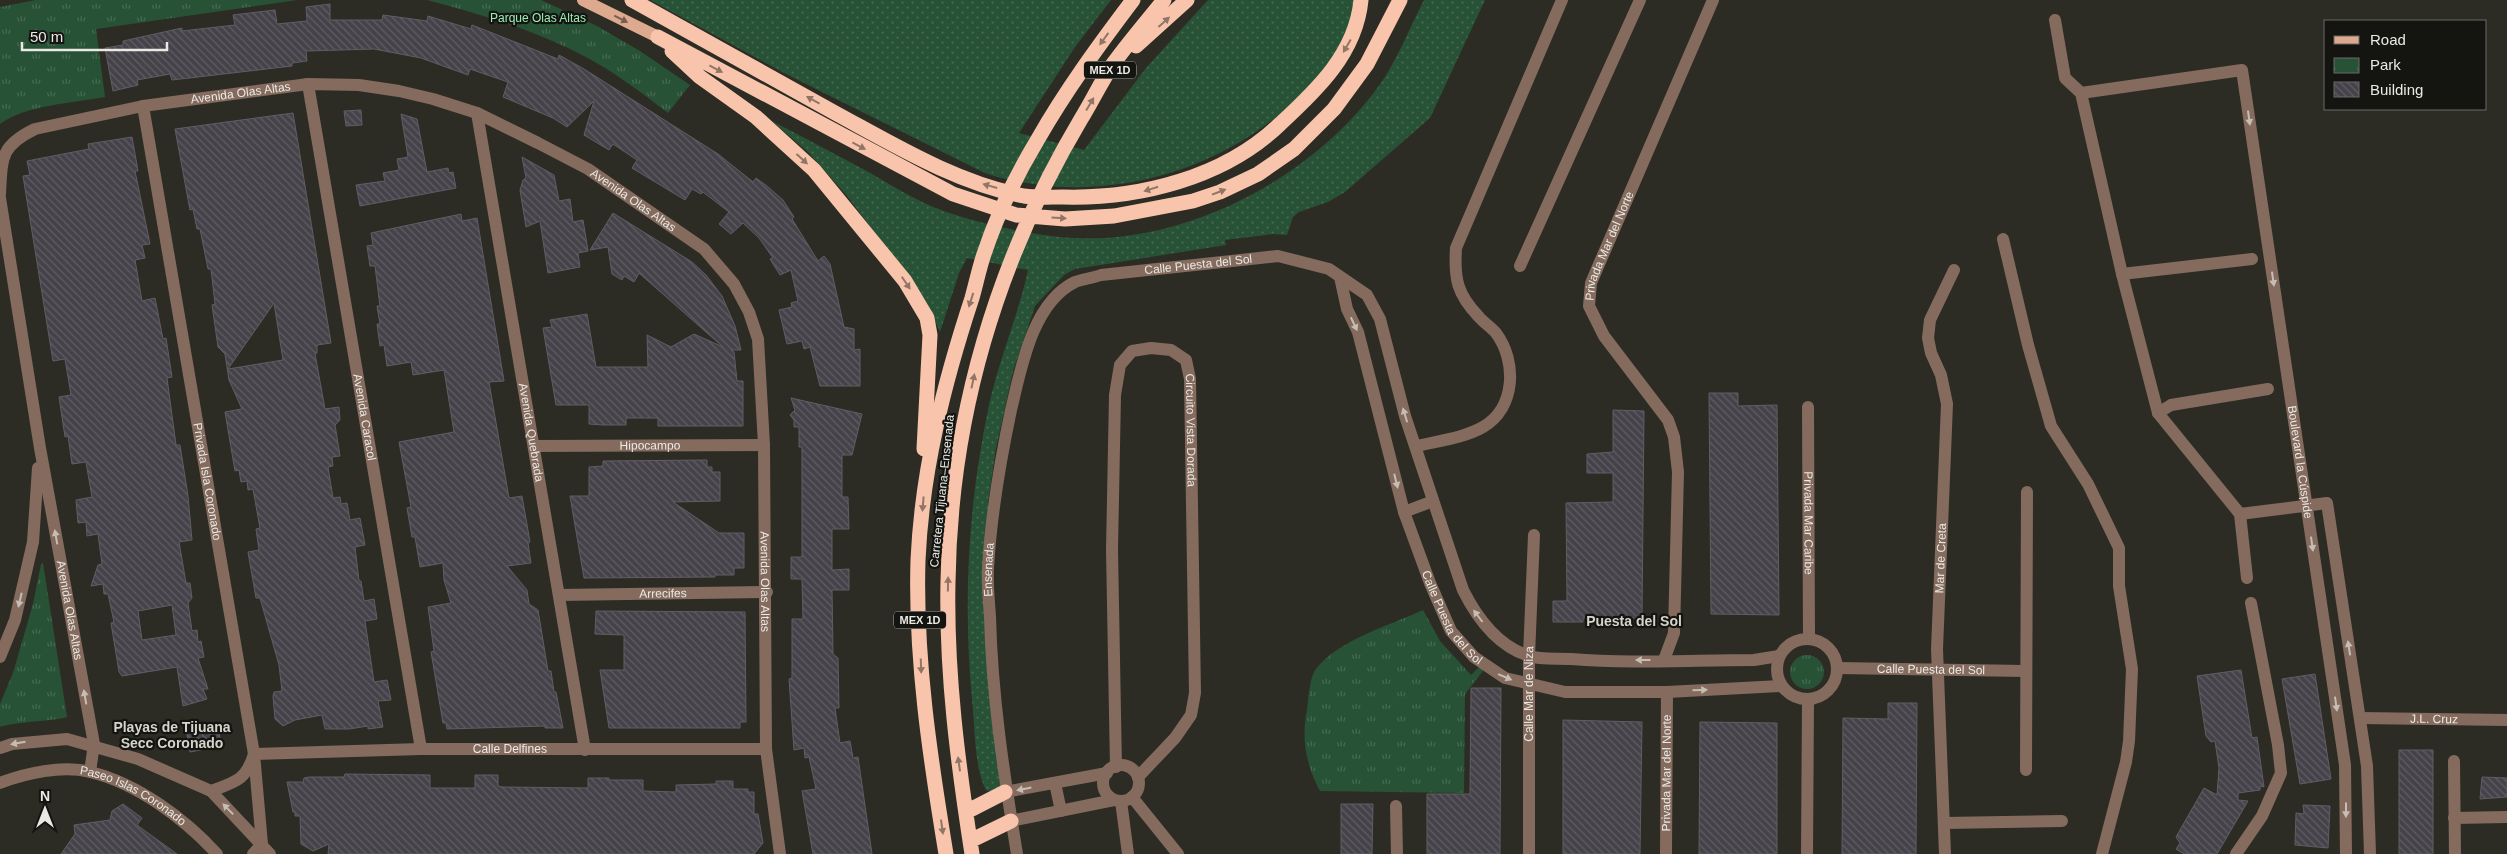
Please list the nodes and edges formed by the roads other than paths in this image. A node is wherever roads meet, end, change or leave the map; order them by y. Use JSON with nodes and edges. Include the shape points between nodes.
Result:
{"nodes":[{"id":1,"x":583,"y":0,"type":"edge"},
{"id":2,"x":632,"y":0,"type":"edge"},
{"id":3,"x":1133,"y":0,"type":"edge"},
{"id":4,"x":1164,"y":0,"type":"edge"},
{"id":5,"x":1187,"y":0,"type":"edge"},
{"id":6,"x":1361,"y":0,"type":"edge"},
{"id":7,"x":1400,"y":0,"type":"edge"},
{"id":8,"x":1562,"y":0,"type":"edge"},
{"id":9,"x":1640,"y":0,"type":"edge"},
{"id":10,"x":1713,"y":0,"type":"edge"},
{"id":11,"x":2055,"y":20,"type":"dead end"},
{"id":12,"x":658,"y":37,"type":"junction"},
{"id":13,"x":1113,"y":65,"type":"junction"},
{"id":14,"x":308,"y":84,"type":"junction"},
{"id":15,"x":2081,"y":93,"type":"junction"},
{"id":16,"x":143,"y":106,"type":"junction"},
{"id":17,"x":477,"y":113,"type":"junction"},
{"id":18,"x":0,"y":194,"type":"edge"},
{"id":19,"x":0,"y":198,"type":"edge"},
{"id":20,"x":2003,"y":239,"type":"dead end"},
{"id":21,"x":2252,"y":259,"type":"dead end"},
{"id":22,"x":1520,"y":266,"type":"dead end"},
{"id":23,"x":1954,"y":270,"type":"dead end"},
{"id":24,"x":2122,"y":274,"type":"junction"},
{"id":25,"x":1340,"y":277,"type":"junction"},
{"id":26,"x":1056,"y":296,"type":"joint"},
{"id":27,"x":2268,"y":389,"type":"dead end"},
{"id":28,"x":1808,"y":407,"type":"dead end"},
{"id":29,"x":2158,"y":413,"type":"junction"},
{"id":30,"x":535,"y":446,"type":"junction"},
{"id":31,"x":764,"y":446,"type":"junction"},
{"id":32,"x":1417,"y":446,"type":"junction"},
{"id":33,"x":40,"y":448,"type":"junction"},
{"id":34,"x":925,"y":481,"type":"junction"},
{"id":35,"x":2027,"y":492,"type":"dead end"},
{"id":36,"x":1432,"y":501,"type":"junction"},
{"id":37,"x":2306,"y":506,"type":"junction"},
{"id":38,"x":1404,"y":512,"type":"junction"},
{"id":39,"x":2240,"y":514,"type":"junction"},
{"id":40,"x":1534,"y":535,"type":"dead end"},
{"id":41,"x":2247,"y":578,"type":"dead end"},
{"id":42,"x":767,"y":592,"type":"junction"},
{"id":43,"x":559,"y":595,"type":"junction"},
{"id":44,"x":2251,"y":603,"type":"dead end"},
{"id":45,"x":1808,"y":639,"type":"junction"},
{"id":46,"x":1529,"y":656,"type":"junction"},
{"id":47,"x":1779,"y":656,"type":"junction"},
{"id":48,"x":0,"y":657,"type":"edge"},
{"id":49,"x":1664,"y":660,"type":"junction"},
{"id":50,"x":1837,"y":668,"type":"junction"},
{"id":51,"x":1938,"y":669,"type":"junction"},
{"id":52,"x":2025,"y":671,"type":"junction"},
{"id":53,"x":1530,"y":685,"type":"junction"},
{"id":54,"x":1781,"y":686,"type":"junction"},
{"id":55,"x":1667,"y":692,"type":"junction"},
{"id":56,"x":1808,"y":700,"type":"junction"},
{"id":57,"x":2360,"y":718,"type":"junction"},
{"id":58,"x":2507,"y":720,"type":"edge"},
{"id":59,"x":94,"y":744,"type":"junction"},
{"id":60,"x":0,"y":748,"type":"edge"},
{"id":61,"x":421,"y":749,"type":"junction"},
{"id":62,"x":766,"y":749,"type":"junction"},
{"id":63,"x":585,"y":750,"type":"junction"},
{"id":64,"x":254,"y":754,"type":"junction"},
{"id":65,"x":2454,"y":761,"type":"dead end"},
{"id":66,"x":2345,"y":766,"type":"junction"},
{"id":67,"x":2367,"y":766,"type":"junction"},
{"id":68,"x":1111,"y":770,"type":"junction"},
{"id":69,"x":2026,"y":770,"type":"dead end"},
{"id":70,"x":90,"y":772,"type":"junction"},
{"id":71,"x":1138,"y":777,"type":"junction"},
{"id":72,"x":0,"y":783,"type":"edge"},
{"id":73,"x":1055,"y":783,"type":"junction"},
{"id":74,"x":211,"y":791,"type":"junction"},
{"id":75,"x":1005,"y":792,"type":"junction"},
{"id":76,"x":1122,"y":800,"type":"junction"},
{"id":77,"x":1396,"y":806,"type":"dead end"},
{"id":78,"x":1061,"y":811,"type":"junction"},
{"id":79,"x":966,"y":812,"type":"junction"},
{"id":80,"x":2507,"y":817,"type":"edge"},
{"id":81,"x":2454,"y":818,"type":"junction"},
{"id":82,"x":1011,"y":821,"type":"junction"},
{"id":83,"x":2062,"y":821,"type":"dead end"},
{"id":84,"x":1945,"y":822,"type":"junction"},
{"id":85,"x":971,"y":848,"type":"edge"},
{"id":86,"x":266,"y":849,"type":"edge"},
{"id":87,"x":217,"y":854,"type":"edge"},
{"id":88,"x":253,"y":854,"type":"edge"},
{"id":89,"x":780,"y":854,"type":"edge"},
{"id":90,"x":946,"y":854,"type":"edge"},
{"id":91,"x":1017,"y":854,"type":"edge"},
{"id":92,"x":1128,"y":854,"type":"edge"},
{"id":93,"x":1178,"y":854,"type":"edge"},
{"id":94,"x":1397,"y":854,"type":"edge"},
{"id":95,"x":1529,"y":854,"type":"edge"},
{"id":96,"x":1666,"y":854,"type":"edge"},
{"id":97,"x":1806,"y":854,"type":"edge"},
{"id":98,"x":1944,"y":854,"type":"edge"},
{"id":99,"x":2102,"y":854,"type":"edge"},
{"id":100,"x":2236,"y":854,"type":"edge"},
{"id":101,"x":2346,"y":854,"type":"edge"},
{"id":102,"x":2370,"y":854,"type":"edge"},
{"id":103,"x":2455,"y":854,"type":"edge"}],
"edges":[{"from":1,"to":12,"type":"main road","one_way":true},
{"from":6,"to":2,"type":"highway","one_way":true,"via":[[1351,40],[1335,67],[1264,140],[1197,176],[1140,193],[1095,198],[1025,196],[960,177]]},
{"from":3,"to":34,"type":"highway","name":"Carretera Tijuana–Ensenada","number":"MEX 1D","one_way":true,"via":[[1099,45],[1037,140],[984,254],[944,387]]},
{"from":4,"to":13,"type":"highway","name":"Carretera Tijuana–Ensenada","number":"MEX 1D"},
{"from":13,"to":5,"type":"highway","one_way":true},
{"from":12,"to":7,"type":"highway","one_way":true,"via":[[953,194],[1016,215],[1065,219],[1114,216],[1193,201],[1258,174],[1294,149],[1334,109],[1367,64]]},
{"from":8,"to":32,"type":"street","via":[[1456,248],[1456,282],[1464,300],[1496,333],[1510,359],[1510,388],[1499,414],[1483,427]]},
{"from":9,"to":22,"type":"street"},
{"from":10,"to":49,"type":"street","name":"Privada Mar del Norte","via":[[1591,283],[1589,306],[1604,336],[1668,420],[1674,437],[1678,472],[1674,632]]},
{"from":11,"to":15,"type":"street","via":[[2065,78]]},
{"from":12,"to":34,"type":"highway","one_way":true,"via":[[700,77],[756,117],[814,170],[905,281],[927,318],[930,335]]},
{"from":79,"to":13,"type":"highway","name":"Carretera Tijuana–Ensenada","number":"MEX 1D","one_way":true,"via":[[953,718],[948,581],[962,428],[978,356],[1008,265],[1065,146]]},
{"from":14,"to":16,"type":"street","name":"Avenida Olas Altas"},
{"from":14,"to":17,"type":"street","name":"Avenida Olas Altas","via":[[360,85],[399,91]]},
{"from":14,"to":61,"type":"street","name":"Avenida Caracol"},
{"from":15,"to":24,"type":"street"},
{"from":15,"to":37,"type":"street","name":"Boulevard la Cúspide","one_way":true,"via":[[2242,70]]},
{"from":16,"to":18,"type":"street","name":"Avenida Olas Altas","via":[[35,129],[20,136],[4,153]]},
{"from":16,"to":64,"type":"street","name":"Privada Isla Coronado"},
{"from":17,"to":30,"type":"street","name":"Avenida Quebrada"},
{"from":17,"to":31,"type":"street","name":"Avenida Olas Altas","via":[[588,169],[704,249],[734,284],[749,312],[758,339]]},
{"from":19,"to":33,"type":"street","name":"Avenida Olas Altas"},
{"from":20,"to":99,"type":"street","via":[[2051,426],[2088,484],[2120,548],[2119,586],[2132,669],[2129,741]]},
{"from":21,"to":24,"type":"street"},
{"from":23,"to":51,"type":"street","name":"Mar de Creta","via":[[1930,320],[1928,338],[1947,404]]},
{"from":24,"to":29,"type":"street"},
{"from":25,"to":26,"type":"street","name":"Calle Puesta del Sol","via":[[1329,269],[1278,256],[1101,276],[1075,282]]},
{"from":32,"to":25,"type":"street","name":"Calle Puesta del Sol","one_way":true,"via":[[1405,416],[1380,319],[1368,295]]},
{"from":25,"to":38,"type":"street","name":"Calle Puesta del Sol","one_way":true,"via":[[1347,309],[1358,332]]},
{"from":26,"to":75,"type":"street","name":"Ensenada","via":[[1034,329],[1018,379],[1005,439],[989,559],[991,659]]},
{"from":27,"to":29,"type":"street","via":[[2171,405]]},
{"from":28,"to":45,"type":"street","name":"Privada Mar Caribe"},
{"from":29,"to":39,"type":"street"},
{"from":30,"to":31,"type":"street","name":"Hipocampo"},
{"from":30,"to":43,"type":"street","name":"Avenida Quebrada"},
{"from":31,"to":42,"type":"street","name":"Avenida Olas Altas"},
{"from":32,"to":36,"type":"street","name":"Calle Puesta del Sol"},
{"from":33,"to":48,"type":"street","name":"Avenida Olas Altas","one_way":true,"via":[[33,542],[15,620]]},
{"from":59,"to":33,"type":"street","name":"Avenida Olas Altas","one_way":true},
{"from":34,"to":90,"type":"highway","name":"Carretera Tijuana–Ensenada","number":"MEX 1D","one_way":true,"via":[[918,561],[922,679]]},
{"from":35,"to":52,"type":"street"},
{"from":36,"to":38,"type":"street"},
{"from":46,"to":36,"type":"street","name":"Calle Puesta del Sol","one_way":true,"via":[[1491,632],[1475,612],[1463,590]]},
{"from":37,"to":39,"type":"street"},
{"from":57,"to":37,"type":"street","name":"Boulevard la Cúspide","one_way":true,"via":[[2328,502]]},
{"from":37,"to":66,"type":"street","name":"Boulevard la Cúspide","one_way":true},
{"from":38,"to":53,"type":"street","name":"Calle Puesta del Sol","one_way":true,"via":[[1430,583],[1457,642],[1488,668],[1505,678]]},
{"from":39,"to":41,"type":"street"},
{"from":40,"to":46,"type":"street","name":"Calle Mar de Niza"},
{"from":42,"to":43,"type":"street","name":"Arrecifes"},
{"from":42,"to":62,"type":"street","name":"Avenida Olas Altas"},
{"from":43,"to":63,"type":"street","name":"Avenida Quebrada"},
{"from":44,"to":100,"type":"street","via":[[2281,772],[2262,816]]},
{"from":45,"to":47,"type":"street","via":[[1786,646]]},
{"from":45,"to":50,"type":"street","via":[[1828,648]]},
{"from":49,"to":46,"type":"street","name":"Calle Puesta del Sol","one_way":true,"via":[[1588,661]]},
{"from":46,"to":53,"type":"street","name":"Calle Mar de Niza"},
{"from":47,"to":49,"type":"street","name":"Calle Puesta del Sol","via":[[1754,660]]},
{"from":47,"to":54,"type":"street","via":[[1776,671]]},
{"from":50,"to":51,"type":"street","name":"Calle Puesta del Sol"},
{"from":50,"to":56,"type":"street","via":[[1829,690]]},
{"from":51,"to":52,"type":"street","name":"Calle Puesta del Sol"},
{"from":51,"to":84,"type":"street","name":"Mar de Creta"},
{"from":52,"to":69,"type":"street"},
{"from":53,"to":55,"type":"street","name":"Calle Puesta del Sol","via":[[1565,692]]},
{"from":53,"to":95,"type":"street","name":"Calle Mar de Niza"},
{"from":55,"to":54,"type":"street","name":"Calle Puesta del Sol","one_way":true},
{"from":54,"to":56,"type":"street","via":[[1793,696]]},
{"from":55,"to":96,"type":"street","name":"Privada Mar del Norte"},
{"from":56,"to":97,"type":"street"},
{"from":57,"to":58,"type":"street","name":"J.L. Cruz"},
{"from":57,"to":67,"type":"street","name":"Boulevard la Cúspide"},
{"from":59,"to":60,"type":"street","one_way":true,"via":[[67,739],[37,740]]},
{"from":59,"to":70,"type":"street","name":"Avenida Olas Altas"},
{"from":59,"to":74,"type":"street"},
{"from":61,"to":63,"type":"street","name":"Calle Delfines"},
{"from":61,"to":64,"type":"street","name":"Calle Delfines"},
{"from":62,"to":63,"type":"street","name":"Calle Delfines"},
{"from":62,"to":89,"type":"street","name":"Avenida Olas Altas"},
{"from":64,"to":74,"type":"street","via":[[241,779]]},
{"from":64,"to":86,"type":"street","name":"Privada Isla Coronado"},
{"from":65,"to":81,"type":"street"},
{"from":66,"to":67,"type":"street"},
{"from":66,"to":101,"type":"street","name":"Boulevard la Cúspide","one_way":true},
{"from":67,"to":102,"type":"street","name":"Boulevard la Cúspide"},
{"from":68,"to":71,"type":"street","via":[[1128,767]]},
{"from":68,"to":71,"type":"street","name":"Circuito Vista Dorada","via":[[1115,395],[1120,365],[1132,351],[1151,348],[1171,350],[1186,360],[1190,379],[1195,693],[1191,716]]},
{"from":68,"to":73,"type":"street"},
{"from":68,"to":76,"type":"street","via":[[1103,786],[1105,792]]},
{"from":70,"to":72,"type":"street","name":"Paseo Islas Coronado","via":[[62,770],[16,777]]},
{"from":70,"to":87,"type":"street","name":"Paseo Islas Coronado","via":[[134,789],[204,840]]},
{"from":71,"to":76,"type":"street","via":[[1138,790]]},
{"from":73,"to":75,"type":"street","one_way":true},
{"from":73,"to":78,"type":"street"},
{"from":86,"to":74,"type":"street","one_way":true},
{"from":75,"to":79,"type":"highway"},
{"from":75,"to":82,"type":"street","name":"Ensenada"},
{"from":76,"to":78,"type":"street"},
{"from":76,"to":92,"type":"street"},
{"from":76,"to":93,"type":"street"},
{"from":77,"to":94,"type":"street"},
{"from":78,"to":82,"type":"street"},
{"from":79,"to":85,"type":"highway","name":"Carretera Tijuana–Ensenada","number":"MEX 1D"},
{"from":80,"to":81,"type":"street"},
{"from":81,"to":103,"type":"street"},
{"from":82,"to":85,"type":"highway"},
{"from":82,"to":91,"type":"street","name":"Ensenada"},
{"from":83,"to":84,"type":"street"},
{"from":84,"to":98,"type":"street","name":"Mar de Creta"},
{"from":86,"to":88,"type":"street"}]}
